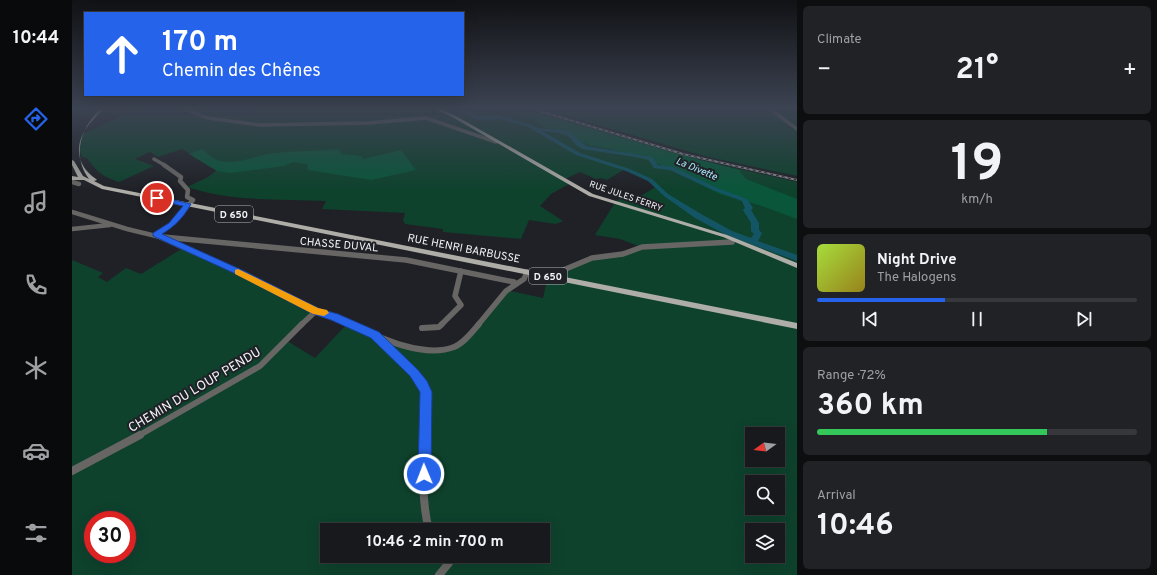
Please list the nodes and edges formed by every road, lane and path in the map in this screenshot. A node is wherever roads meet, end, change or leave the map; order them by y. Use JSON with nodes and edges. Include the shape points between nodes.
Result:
{"nodes":[{"id":1,"x":80,"y":136,"type":"edge"},
{"id":2,"x":480,"y":136,"type":"edge"},
{"id":3,"x":485,"y":136,"type":"edge"},
{"id":4,"x":496,"y":142,"type":"junction"},
{"id":5,"x":154,"y":159,"type":"dead end"},
{"id":6,"x":74,"y":168,"type":"edge"},
{"id":7,"x":72,"y":178,"type":"edge"},
{"id":8,"x":85,"y":179,"type":"junction"},
{"id":9,"x":72,"y":182,"type":"edge"},
{"id":10,"x":79,"y":184,"type":"dead end"},
{"id":11,"x":126,"y":192,"type":"junction"},
{"id":12,"x":188,"y":204,"type":"junction"},
{"id":13,"x":72,"y":212,"type":"edge"},
{"id":14,"x":100,"y":221,"type":"junction"},
{"id":15,"x":113,"y":225,"type":"junction"},
{"id":16,"x":88,"y":228,"type":"junction"},
{"id":17,"x":72,"y":229,"type":"edge"},
{"id":18,"x":158,"y":236,"type":"junction"},
{"id":19,"x":732,"y":242,"type":"dead end"},
{"id":20,"x":797,"y":266,"type":"edge"},
{"id":21,"x":461,"y":271,"type":"junction"},
{"id":22,"x":527,"y":272,"type":"junction"},
{"id":23,"x":549,"y":276,"type":"junction"},
{"id":24,"x":514,"y":282,"type":"junction"},
{"id":25,"x":316,"y":311,"type":"junction"},
{"id":26,"x":797,"y":326,"type":"edge"},
{"id":27,"x":422,"y":328,"type":"dead end"},
{"id":28,"x":375,"y":335,"type":"junction"},
{"id":29,"x":72,"y":471,"type":"edge"},
{"id":30,"x":428,"y":523,"type":"edge"},
{"id":31,"x":445,"y":563,"type":"edge"},
{"id":32,"x":439,"y":575,"type":"edge"}],
"edges":[{"from":1,"to":6,"type":"main road","number":"D 650","via":[[75,144]]},
{"from":2,"to":4,"type":"street"},
{"from":3,"to":4,"type":"main road","name":"RUE JULES FERRY"},
{"from":4,"to":20,"type":"main road","name":"RUE JULES FERRY","via":[[591,195],[725,236]]},
{"from":5,"to":12,"type":"street","via":[[176,172],[181,178],[180,181],[187,187],[187,197],[193,200]]},
{"from":6,"to":8,"type":"main road","number":"D 650"},
{"from":6,"to":11,"type":"main road","number":"D 650","via":[[98,182]]},
{"from":7,"to":8,"type":"main road"},
{"from":8,"to":11,"type":"main road","number":"D 650","via":[[102,187]]},
{"from":9,"to":10,"type":"street"},
{"from":11,"to":12,"type":"main road","name":"RUE HENRI BARBUSSE","number":"D 650"},
{"from":12,"to":18,"type":"street","via":[[181,215]]},
{"from":12,"to":22,"type":"main road","name":"RUE HENRI BARBUSSE","number":"D 650"},
{"from":13,"to":14,"type":"street"},
{"from":14,"to":15,"type":"street"},
{"from":14,"to":16,"type":"street"},
{"from":15,"to":16,"type":"street"},
{"from":15,"to":18,"type":"street"},
{"from":16,"to":17,"type":"street"},
{"from":18,"to":21,"type":"street","name":"CHASSE DUVAL","via":[[406,260]]},
{"from":18,"to":25,"type":"street","via":[[241,273]]},
{"from":19,"to":23,"type":"street","via":[[642,247],[623,254],[592,258]]},
{"from":21,"to":24,"type":"street","name":"CHASSE DUVAL"},
{"from":21,"to":27,"type":"street","via":[[455,296],[461,305],[459,309],[439,327]]},
{"from":22,"to":23,"type":"main road","name":"RUE HENRI BARBUSSE","number":"D 650"},
{"from":22,"to":24,"type":"street","via":[[524,279]]},
{"from":23,"to":26,"type":"main road","name":"RUE HENRI BARBUSSE","number":"D 650"},
{"from":24,"to":28,"type":"street","via":[[488,315],[456,347],[449,350],[403,345]]},
{"from":25,"to":28,"type":"street"},
{"from":25,"to":29,"type":"street","name":"CHEMIN DU LOUP PENDU","via":[[260,366],[120,447]]},
{"from":28,"to":30,"type":"street","via":[[414,373],[426,392],[424,462]]},
{"from":31,"to":32,"type":"street"}]}
